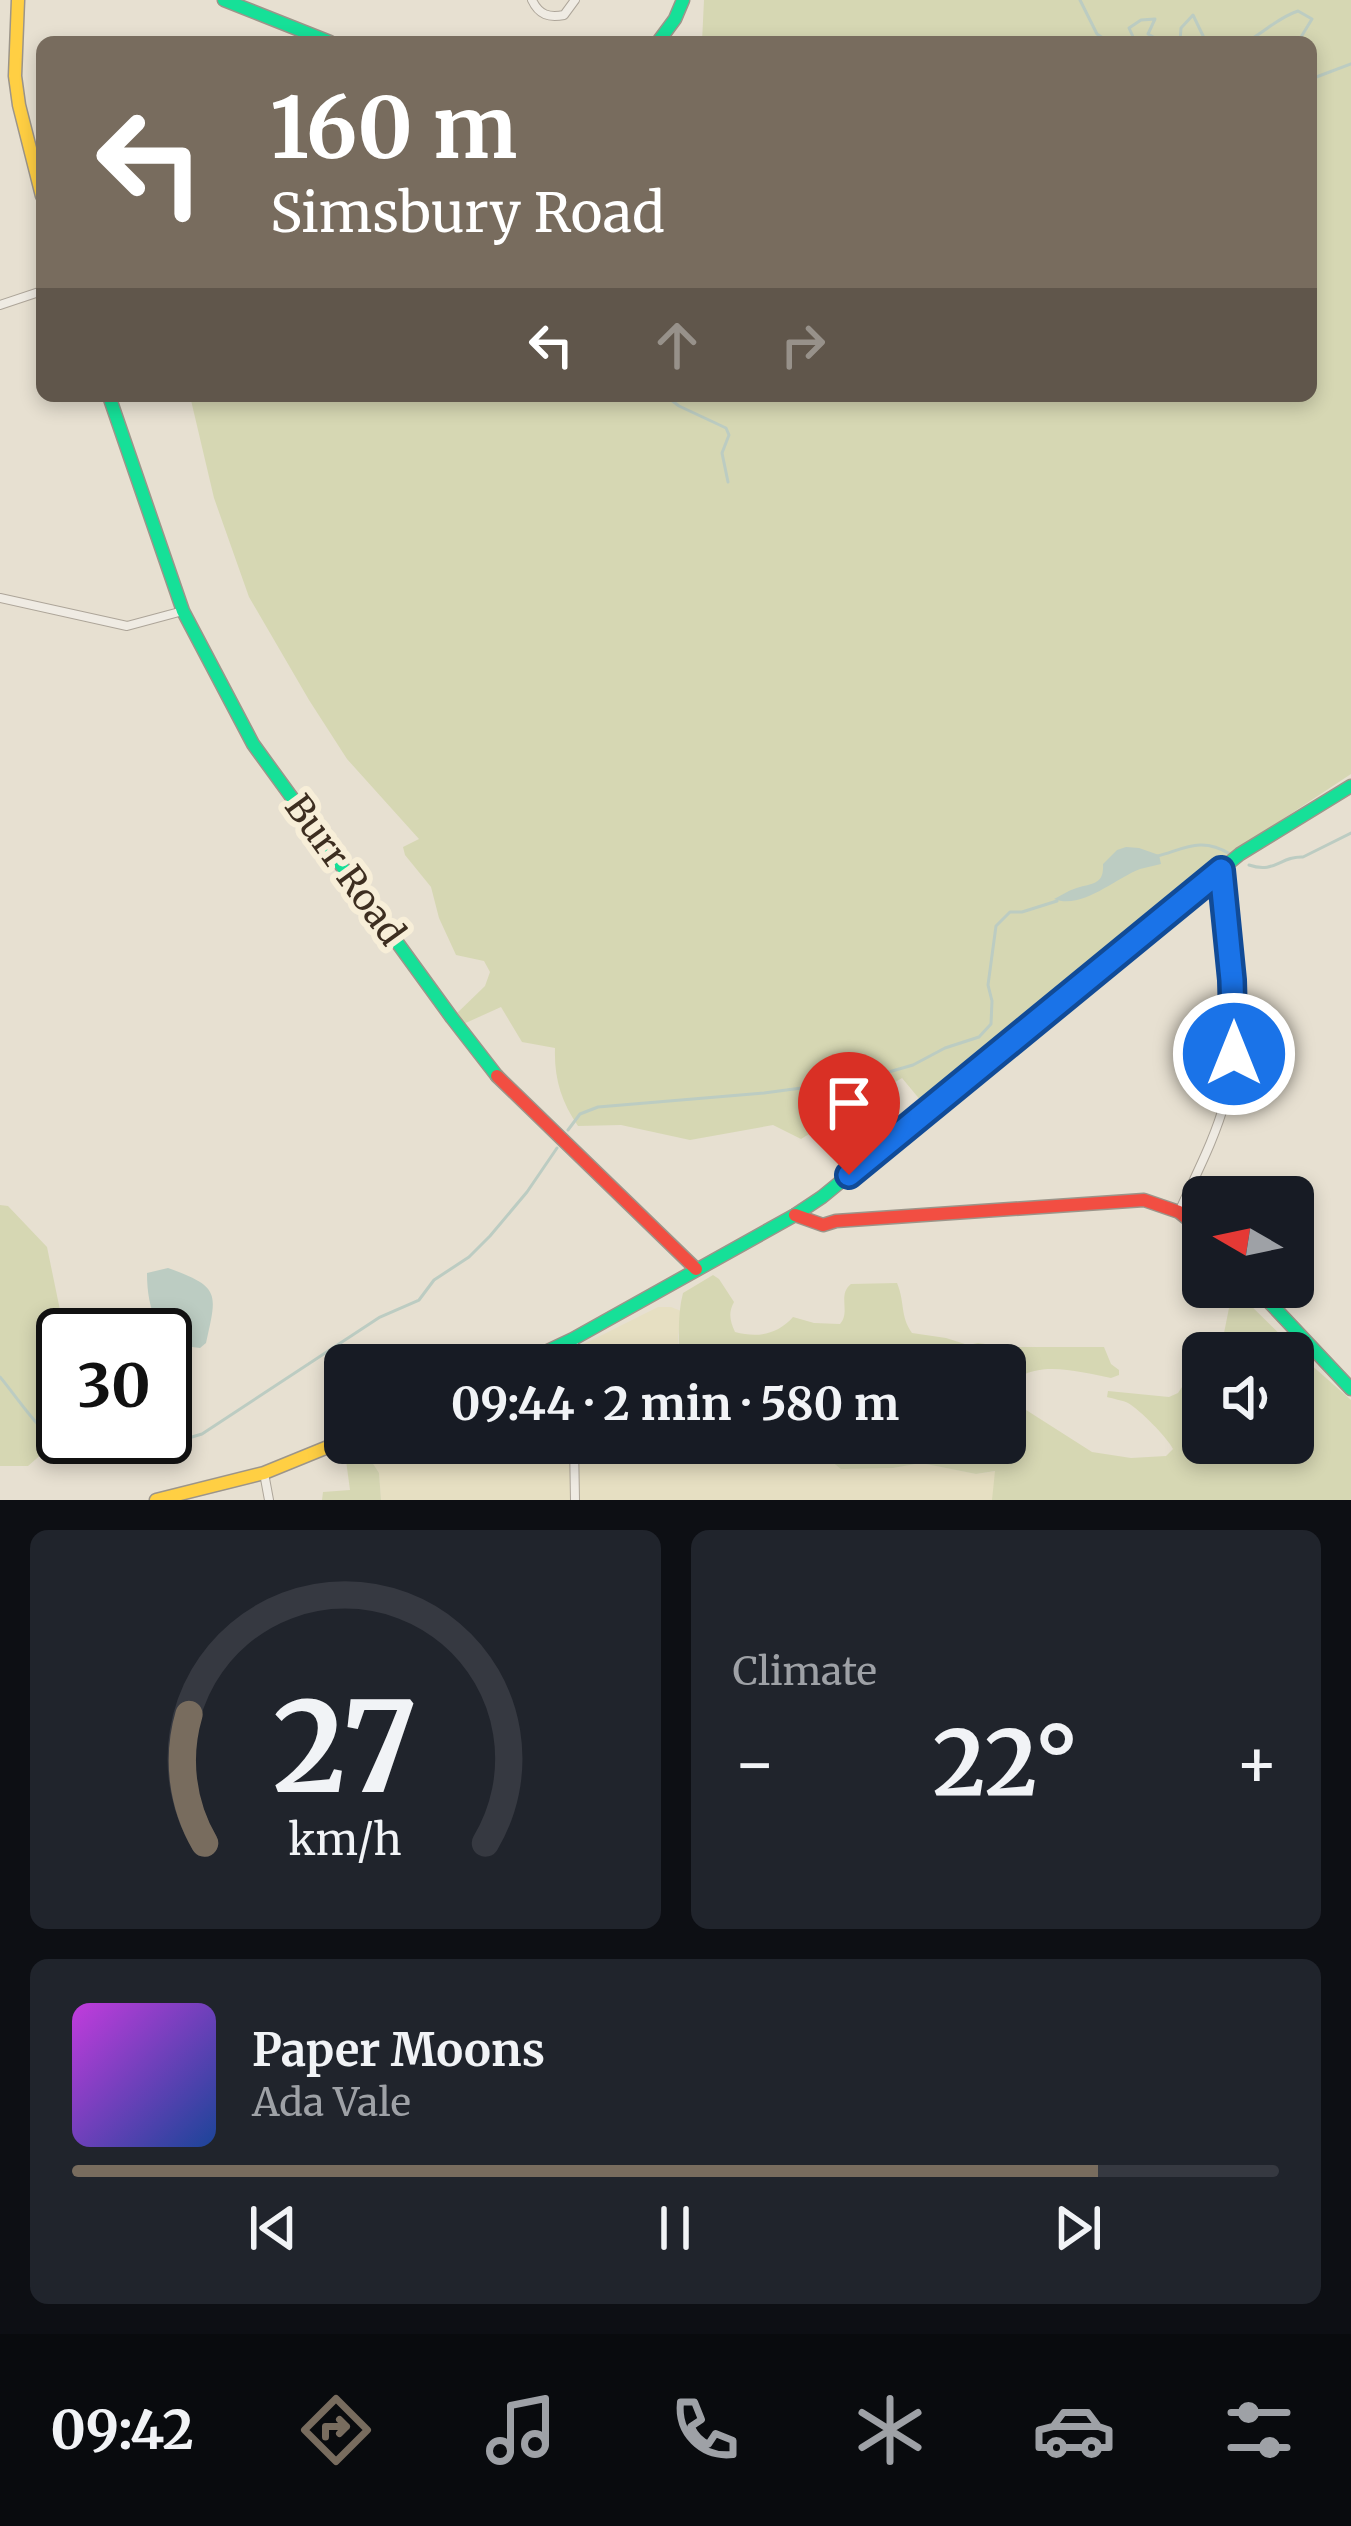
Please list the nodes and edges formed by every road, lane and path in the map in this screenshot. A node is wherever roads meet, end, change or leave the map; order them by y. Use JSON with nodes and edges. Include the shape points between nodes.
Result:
{"nodes":[{"id":1,"x":18,"y":0,"type":"edge"},
{"id":2,"x":224,"y":0,"type":"edge"},
{"id":3,"x":532,"y":0,"type":"edge"},
{"id":4,"x":575,"y":0,"type":"edge"},
{"id":5,"x":683,"y":0,"type":"edge"},
{"id":6,"x":315,"y":36,"type":"edge"},
{"id":7,"x":662,"y":36,"type":"edge"},
{"id":8,"x":0,"y":44,"type":"edge"},
{"id":9,"x":15,"y":48,"type":"junction"},
{"id":10,"x":36,"y":172,"type":"edge"},
{"id":11,"x":36,"y":293,"type":"edge"},
{"id":12,"x":0,"y":304,"type":"edge"},
{"id":13,"x":111,"y":402,"type":"edge"},
{"id":14,"x":0,"y":598,"type":"edge"},
{"id":15,"x":183,"y":610,"type":"junction"},
{"id":16,"x":1351,"y":786,"type":"edge"},
{"id":17,"x":1221,"y":870,"type":"junction"},
{"id":18,"x":809,"y":1206,"type":"junction"},
{"id":19,"x":1179,"y":1212,"type":"junction"},
{"id":20,"x":1182,"y":1214,"type":"edge"},
{"id":21,"x":795,"y":1215,"type":"junction"},
{"id":22,"x":836,"y":1221,"type":"junction"},
{"id":23,"x":696,"y":1269,"type":"junction"},
{"id":24,"x":1275,"y":1308,"type":"edge"},
{"id":25,"x":573,"y":1339,"type":"junction"},
{"id":26,"x":562,"y":1344,"type":"edge"},
{"id":27,"x":574,"y":1344,"type":"edge"},
{"id":28,"x":1351,"y":1389,"type":"edge"},
{"id":29,"x":324,"y":1449,"type":"edge"},
{"id":30,"x":574,"y":1464,"type":"edge"},
{"id":31,"x":264,"y":1473,"type":"junction"},
{"id":32,"x":156,"y":1500,"type":"edge"},
{"id":33,"x":269,"y":1500,"type":"edge"},
{"id":34,"x":574,"y":1500,"type":"edge"}],
"edges":[{"from":1,"to":9,"type":"main road"},
{"from":2,"to":6,"type":"main road"},
{"from":3,"to":4,"type":"street","via":[[547,16],[564,15]]},
{"from":5,"to":7,"type":"main road"},
{"from":8,"to":9,"type":"street"},
{"from":9,"to":10,"type":"main road"},
{"from":11,"to":12,"type":"street"},
{"from":13,"to":15,"type":"main road","name":"Burr Road"},
{"from":14,"to":15,"type":"street","via":[[127,626]]},
{"from":15,"to":23,"type":"main road","name":"Burr Road","via":[[253,744],[478,1052]]},
{"from":16,"to":17,"type":"main road"},
{"from":17,"to":18,"type":"main road"},
{"from":17,"to":19,"type":"street","via":[[1231,1075]]},
{"from":18,"to":21,"type":"main road"},
{"from":18,"to":22,"type":"main road"},
{"from":19,"to":20,"type":"main road"},
{"from":19,"to":22,"type":"main road","via":[[1131,1199]]},
{"from":21,"to":22,"type":"main road"},
{"from":21,"to":23,"type":"main road"},
{"from":23,"to":25,"type":"main road"},
{"from":24,"to":28,"type":"main road"},
{"from":25,"to":26,"type":"main road"},
{"from":25,"to":27,"type":"street"},
{"from":29,"to":31,"type":"main road"},
{"from":30,"to":34,"type":"street"},
{"from":31,"to":32,"type":"main road"},
{"from":31,"to":33,"type":"street"}]}
